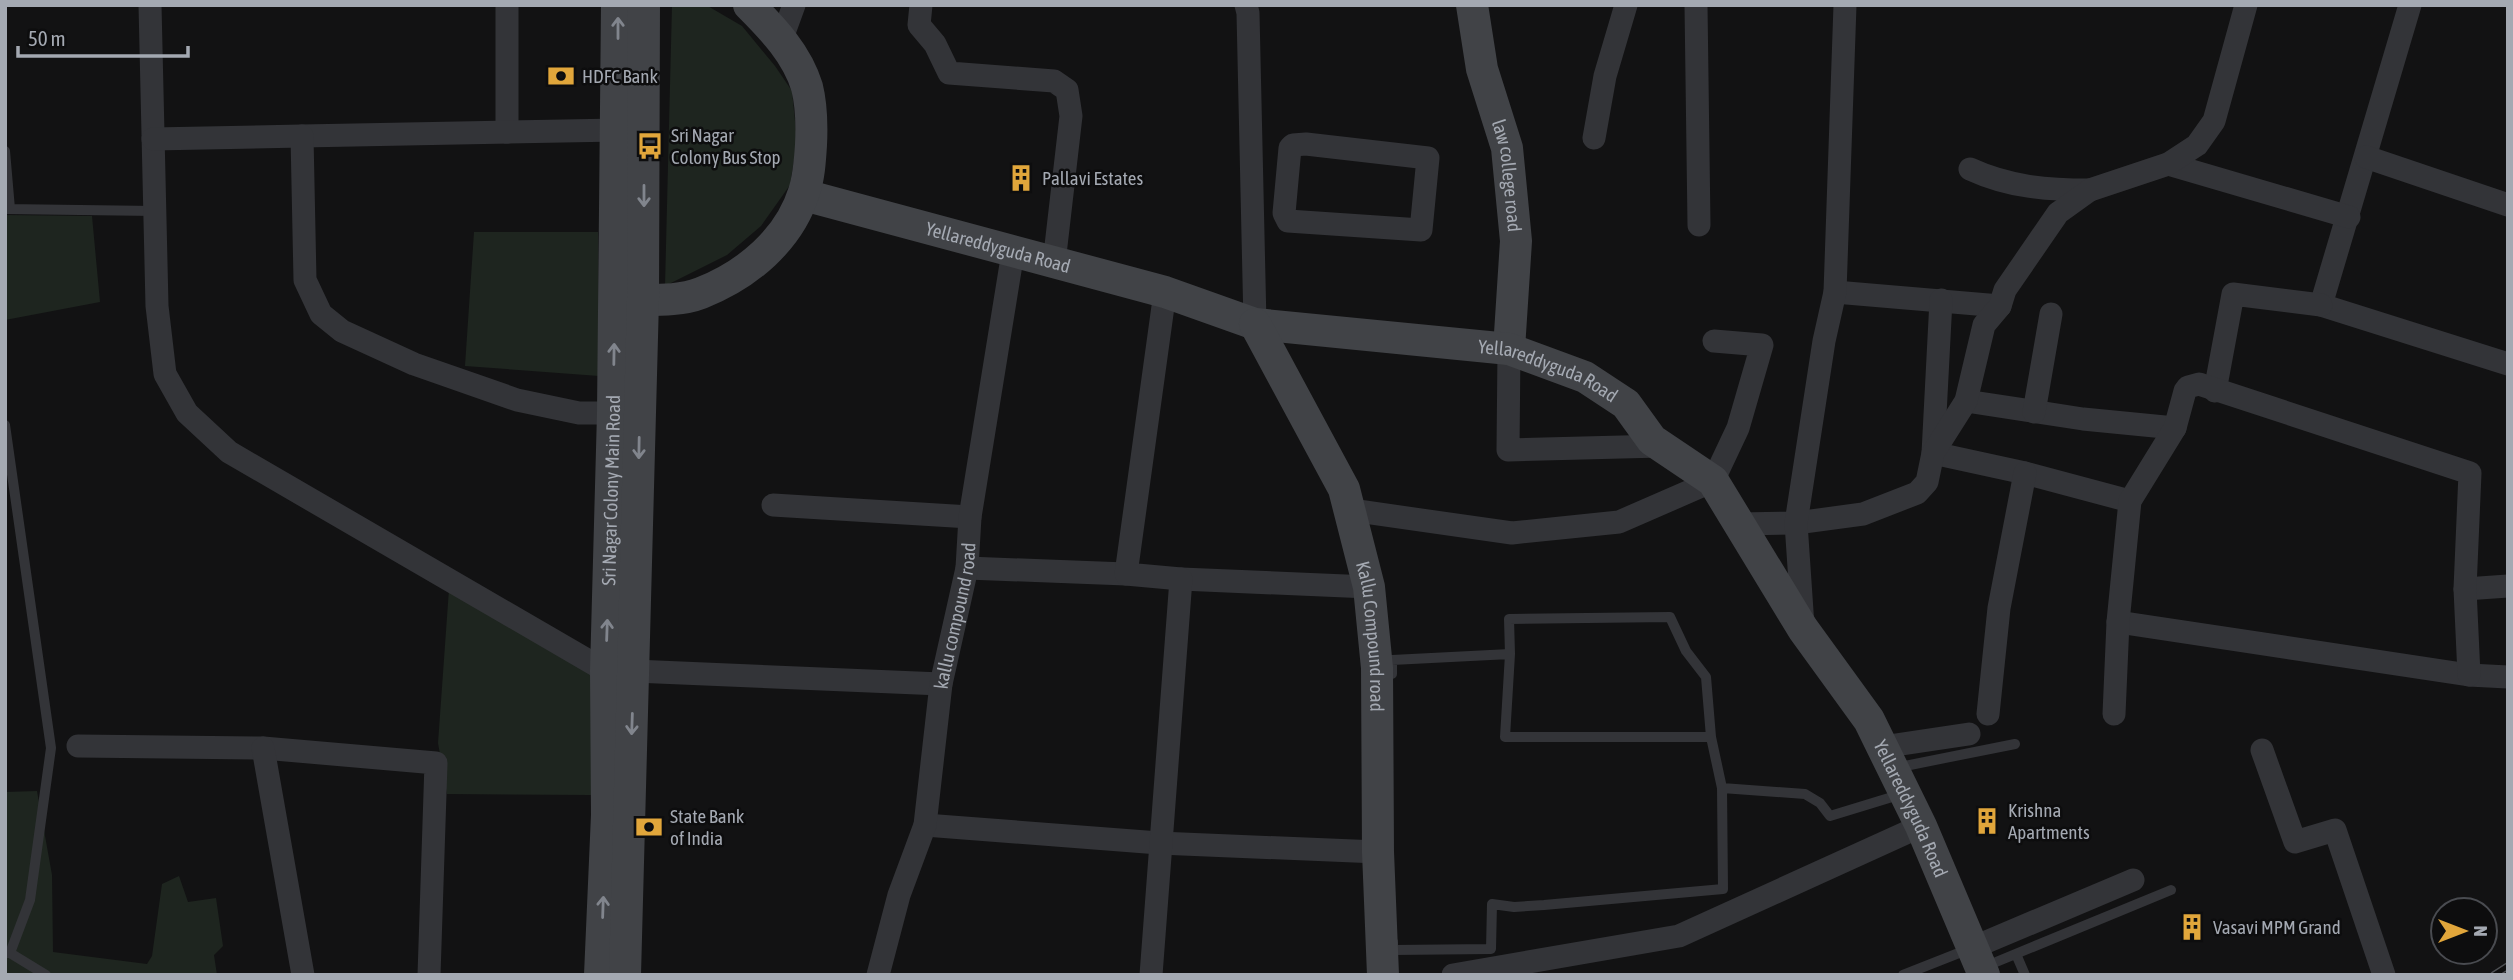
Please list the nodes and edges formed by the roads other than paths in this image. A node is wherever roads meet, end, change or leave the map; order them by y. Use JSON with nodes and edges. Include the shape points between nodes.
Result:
{"nodes":[{"id":1,"x":150,"y":5,"type":"edge"},
{"id":2,"x":507,"y":5,"type":"edge"},
{"id":3,"x":618,"y":5,"type":"edge"},
{"id":4,"x":644,"y":5,"type":"edge"},
{"id":5,"x":749,"y":5,"type":"edge"},
{"id":6,"x":794,"y":5,"type":"edge"},
{"id":7,"x":921,"y":5,"type":"edge"},
{"id":8,"x":1246,"y":5,"type":"edge"},
{"id":9,"x":1472,"y":5,"type":"edge"},
{"id":10,"x":1626,"y":5,"type":"edge"},
{"id":11,"x":1696,"y":5,"type":"edge"},
{"id":12,"x":1845,"y":5,"type":"edge"},
{"id":13,"x":2246,"y":5,"type":"edge"},
{"id":14,"x":2410,"y":5,"type":"edge"},
{"id":15,"x":782,"y":38,"type":"junction"},
{"id":16,"x":618,"y":130,"type":"junction"},
{"id":17,"x":507,"y":132,"type":"junction"},
{"id":18,"x":302,"y":136,"type":"junction"},
{"id":19,"x":1594,"y":138,"type":"dead end"},
{"id":20,"x":153,"y":139,"type":"junction"},
{"id":21,"x":5,"y":151,"type":"edge"},
{"id":22,"x":2366,"y":157,"type":"junction"},
{"id":23,"x":2168,"y":164,"type":"junction"},
{"id":24,"x":1252,"y":169,"type":"junction"},
{"id":25,"x":1970,"y":169,"type":"dead end"},
{"id":26,"x":1288,"y":170,"type":"junction"},
{"id":27,"x":2090,"y":190,"type":"junction"},
{"id":28,"x":804,"y":195,"type":"junction"},
{"id":29,"x":2508,"y":205,"type":"edge"},
{"id":30,"x":1253,"y":206,"type":"junction"},
{"id":31,"x":1285,"y":206,"type":"junction"},
{"id":32,"x":7,"y":209,"type":"edge"},
{"id":33,"x":155,"y":211,"type":"junction"},
{"id":34,"x":2349,"y":217,"type":"junction"},
{"id":35,"x":1699,"y":225,"type":"dead end"},
{"id":36,"x":1013,"y":253,"type":"junction"},
{"id":37,"x":1054,"y":262,"type":"junction"},
{"id":38,"x":1165,"y":292,"type":"junction"},
{"id":39,"x":1835,"y":292,"type":"junction"},
{"id":40,"x":643,"y":300,"type":"junction"},
{"id":41,"x":1941,"y":300,"type":"junction"},
{"id":42,"x":2321,"y":304,"type":"junction"},
{"id":43,"x":2000,"y":306,"type":"junction"},
{"id":44,"x":2051,"y":314,"type":"dead end"},
{"id":45,"x":1255,"y":324,"type":"junction"},
{"id":46,"x":1714,"y":341,"type":"dead end"},
{"id":47,"x":1509,"y":349,"type":"junction"},
{"id":48,"x":2508,"y":364,"type":"edge"},
{"id":49,"x":2215,"y":391,"type":"junction"},
{"id":50,"x":1966,"y":401,"type":"junction"},
{"id":51,"x":2034,"y":412,"type":"junction"},
{"id":52,"x":613,"y":413,"type":"junction"},
{"id":53,"x":5,"y":425,"type":"edge"},
{"id":54,"x":2175,"y":428,"type":"junction"},
{"id":55,"x":1661,"y":446,"type":"junction"},
{"id":56,"x":1933,"y":453,"type":"junction"},
{"id":57,"x":2025,"y":473,"type":"junction"},
{"id":58,"x":1713,"y":481,"type":"junction"},
{"id":59,"x":2130,"y":501,"type":"junction"},
{"id":60,"x":773,"y":505,"type":"dead end"},
{"id":61,"x":1351,"y":510,"type":"junction"},
{"id":62,"x":970,"y":517,"type":"junction"},
{"id":63,"x":1797,"y":523,"type":"junction"},
{"id":64,"x":1739,"y":524,"type":"junction"},
{"id":65,"x":967,"y":568,"type":"junction"},
{"id":66,"x":1126,"y":574,"type":"junction"},
{"id":67,"x":1181,"y":579,"type":"junction"},
{"id":68,"x":2508,"y":586,"type":"edge"},
{"id":69,"x":1369,"y":587,"type":"junction"},
{"id":70,"x":2465,"y":589,"type":"junction"},
{"id":71,"x":2118,"y":622,"type":"junction"},
{"id":72,"x":1803,"y":629,"type":"junction"},
{"id":73,"x":1510,"y":654,"type":"junction"},
{"id":74,"x":620,"y":671,"type":"junction"},
{"id":75,"x":2469,"y":674,"type":"junction"},
{"id":76,"x":2508,"y":677,"type":"edge"},
{"id":77,"x":941,"y":684,"type":"junction"},
{"id":78,"x":1392,"y":688,"type":"dead end"},
{"id":79,"x":1989,"y":714,"type":"dead end"},
{"id":80,"x":2114,"y":714,"type":"dead end"},
{"id":81,"x":1969,"y":734,"type":"dead end"},
{"id":82,"x":1711,"y":737,"type":"junction"},
{"id":83,"x":2015,"y":744,"type":"dead end"},
{"id":84,"x":78,"y":746,"type":"dead end"},
{"id":85,"x":263,"y":748,"type":"junction"},
{"id":86,"x":2262,"y":750,"type":"dead end"},
{"id":87,"x":1893,"y":770,"type":"junction"},
{"id":88,"x":1722,"y":788,"type":"junction"},
{"id":89,"x":925,"y":825,"type":"junction"},
{"id":90,"x":1921,"y":826,"type":"junction"},
{"id":91,"x":1159,"y":843,"type":"junction"},
{"id":92,"x":1378,"y":852,"type":"junction"},
{"id":93,"x":2133,"y":880,"type":"dead end"},
{"id":94,"x":2171,"y":890,"type":"dead end"},
{"id":95,"x":1393,"y":922,"type":"dead end"},
{"id":96,"x":5,"y":941,"type":"edge"},
{"id":97,"x":7,"y":953,"type":"edge"},
{"id":98,"x":2016,"y":954,"type":"junction"},
{"id":99,"x":1979,"y":963,"type":"edge"},
{"id":100,"x":46,"y":975,"type":"edge"},
{"id":101,"x":303,"y":975,"type":"edge"},
{"id":102,"x":429,"y":975,"type":"edge"},
{"id":103,"x":600,"y":975,"type":"edge"},
{"id":104,"x":625,"y":975,"type":"edge"},
{"id":105,"x":878,"y":975,"type":"edge"},
{"id":106,"x":1151,"y":975,"type":"edge"},
{"id":107,"x":1383,"y":975,"type":"edge"},
{"id":108,"x":1453,"y":975,"type":"edge"},
{"id":109,"x":1903,"y":975,"type":"edge"},
{"id":110,"x":2025,"y":975,"type":"edge"},
{"id":111,"x":2384,"y":975,"type":"edge"}],
"edges":[{"from":1,"to":20,"type":"street"},
{"from":2,"to":17,"type":"street"},
{"from":16,"to":3,"type":"street","name":"Sri Nagar Colony Main Road","one_way":true},
{"from":4,"to":40,"type":"street","name":"Sri Nagar Colony Main Road","one_way":true},
{"from":5,"to":15,"type":"street"},
{"from":6,"to":15,"type":"street"},
{"from":7,"to":37,"type":"street","via":[[919,25],[935,44],[948,73],[1054,82],[1067,90],[1071,116]]},
{"from":8,"to":24,"type":"street"},
{"from":9,"to":47,"type":"street","name":"law college road","via":[[1482,69],[1507,148],[1516,241]]},
{"from":10,"to":19,"type":"street","via":[[1605,76]]},
{"from":11,"to":35,"type":"street"},
{"from":12,"to":39,"type":"street"},
{"from":13,"to":23,"type":"street","via":[[2214,121],[2196,145]]},
{"from":14,"to":22,"type":"street"},
{"from":15,"to":28,"type":"street","via":[[806,84],[813,116]]},
{"from":16,"to":17,"type":"street"},
{"from":52,"to":16,"type":"street","name":"Sri Nagar Colony Main Road","one_way":true},
{"from":17,"to":18,"type":"street"},
{"from":18,"to":20,"type":"street"},
{"from":18,"to":52,"type":"street","via":[[305,281],[321,314],[342,331],[414,364],[517,400],[579,413]]},
{"from":20,"to":33,"type":"street"},
{"from":21,"to":32,"type":"lane"},
{"from":22,"to":29,"type":"street"},
{"from":22,"to":34,"type":"street"},
{"from":23,"to":27,"type":"street"},
{"from":23,"to":34,"type":"street"},
{"from":24,"to":26,"type":"street"},
{"from":24,"to":30,"type":"street"},
{"from":25,"to":27,"type":"street","via":[[2012,185]]},
{"from":26,"to":31,"type":"street"},
{"from":26,"to":31,"type":"street","via":[[1290,148],[1295,145],[1429,160],[1418,232],[1288,221]]},
{"from":27,"to":43,"type":"street","via":[[2058,213],[2005,290]]},
{"from":28,"to":36,"type":"street","name":"Yellareddyguda Road"},
{"from":28,"to":40,"type":"street","via":[[785,233],[745,272],[700,294]]},
{"from":30,"to":31,"type":"street"},
{"from":30,"to":45,"type":"street"},
{"from":32,"to":33,"type":"lane"},
{"from":33,"to":74,"type":"street","via":[[157,306],[165,374],[187,413],[229,452]]},
{"from":34,"to":42,"type":"street"},
{"from":36,"to":37,"type":"street","name":"Yellareddyguda Road"},
{"from":36,"to":62,"type":"street","name":"kallu compound road"},
{"from":37,"to":38,"type":"street","name":"Yellareddyguda Road"},
{"from":38,"to":45,"type":"street","name":"Yellareddyguda Road"},
{"from":38,"to":66,"type":"street"},
{"from":39,"to":41,"type":"street"},
{"from":39,"to":63,"type":"street"},
{"from":40,"to":74,"type":"street","name":"Sri Nagar Colony Main Road","one_way":true},
{"from":41,"to":43,"type":"street"},
{"from":41,"to":56,"type":"street"},
{"from":42,"to":48,"type":"street"},
{"from":42,"to":49,"type":"street","via":[[2233,294]]},
{"from":43,"to":50,"type":"street","via":[[1984,325]]},
{"from":44,"to":51,"type":"street"},
{"from":45,"to":47,"type":"street","name":"Yellareddyguda Road"},
{"from":45,"to":61,"type":"street","name":"Kallu Compound road","via":[[1345,489]]},
{"from":46,"to":58,"type":"street","via":[[1762,345],[1738,428]]},
{"from":47,"to":55,"type":"street","name":"Yellareddyguda Road","via":[[1585,377],[1626,404]]},
{"from":47,"to":55,"type":"street","via":[[1508,450]]},
{"from":49,"to":54,"type":"street","via":[[2199,384],[2188,387]]},
{"from":49,"to":70,"type":"street","via":[[2470,473]]},
{"from":50,"to":51,"type":"street"},
{"from":50,"to":56,"type":"street"},
{"from":51,"to":54,"type":"street"},
{"from":74,"to":52,"type":"street","name":"Sri Nagar Colony Main Road","one_way":true},
{"from":53,"to":97,"type":"lane","via":[[51,748],[30,900]]},
{"from":54,"to":59,"type":"street"},
{"from":55,"to":58,"type":"street","name":"Yellareddyguda Road"},
{"from":56,"to":57,"type":"street"},
{"from":56,"to":63,"type":"street","via":[[1927,482],[1917,493],[1863,514]]},
{"from":57,"to":59,"type":"street"},
{"from":57,"to":79,"type":"street","via":[[1999,608]]},
{"from":58,"to":61,"type":"street","via":[[1619,522],[1513,533]]},
{"from":58,"to":64,"type":"street","name":"Yellareddyguda Road"},
{"from":59,"to":71,"type":"street"},
{"from":60,"to":62,"type":"street"},
{"from":61,"to":69,"type":"street","name":"Kallu Compound road"},
{"from":62,"to":65,"type":"street","name":"kallu compound road"},
{"from":63,"to":64,"type":"street"},
{"from":63,"to":72,"type":"street"},
{"from":64,"to":72,"type":"street","name":"Yellareddyguda Road"},
{"from":65,"to":66,"type":"street"},
{"from":65,"to":77,"type":"street","name":"kallu compound road"},
{"from":66,"to":67,"type":"street"},
{"from":67,"to":69,"type":"street"},
{"from":67,"to":91,"type":"street"},
{"from":68,"to":70,"type":"street"},
{"from":69,"to":92,"type":"street","name":"Kallu Compound road","via":[[1377,668]]},
{"from":70,"to":75,"type":"street"},
{"from":71,"to":75,"type":"street"},
{"from":71,"to":80,"type":"street"},
{"from":72,"to":87,"type":"street","name":"Yellareddyguda Road","via":[[1870,720]]},
{"from":73,"to":78,"type":"lane","via":[[1392,660]]},
{"from":73,"to":82,"type":"lane","via":[[1505,737]]},
{"from":73,"to":82,"type":"lane","via":[[1509,619],[1670,617],[1686,651],[1706,677]]},
{"from":74,"to":77,"type":"street"},
{"from":103,"to":74,"type":"street","name":"Sri Nagar Colony Main Road","one_way":true,"via":[[607,815]]},
{"from":74,"to":104,"type":"street","name":"Sri Nagar Colony Main Road","one_way":true},
{"from":75,"to":76,"type":"street"},
{"from":77,"to":89,"type":"street","name":"kallu compound road"},
{"from":81,"to":87,"type":"street"},
{"from":82,"to":88,"type":"lane"},
{"from":83,"to":87,"type":"lane"},
{"from":84,"to":85,"type":"street"},
{"from":85,"to":101,"type":"street"},
{"from":85,"to":102,"type":"street","via":[[436,762]]},
{"from":86,"to":111,"type":"street","via":[[2295,842],[2335,830]]},
{"from":87,"to":88,"type":"lane","via":[[1830,816],[1821,803],[1805,794]]},
{"from":87,"to":90,"type":"street","name":"Yellareddyguda Road"},
{"from":88,"to":95,"type":"lane","via":[[1723,889],[1534,906],[1492,904],[1491,949],[1393,950]]},
{"from":89,"to":91,"type":"street"},
{"from":89,"to":105,"type":"street","name":"kallu compound road","via":[[899,895]]},
{"from":90,"to":99,"type":"street","name":"Yellareddyguda Road"},
{"from":90,"to":108,"type":"street","via":[[1679,936]]},
{"from":91,"to":92,"type":"street"},
{"from":91,"to":106,"type":"street"},
{"from":92,"to":107,"type":"street","name":"Kallu Compound road"},
{"from":93,"to":99,"type":"street"},
{"from":94,"to":98,"type":"lane"},
{"from":96,"to":97,"type":"lane"},
{"from":97,"to":100,"type":"lane"},
{"from":98,"to":99,"type":"lane"},
{"from":98,"to":110,"type":"lane"},
{"from":99,"to":109,"type":"lane"}]}
